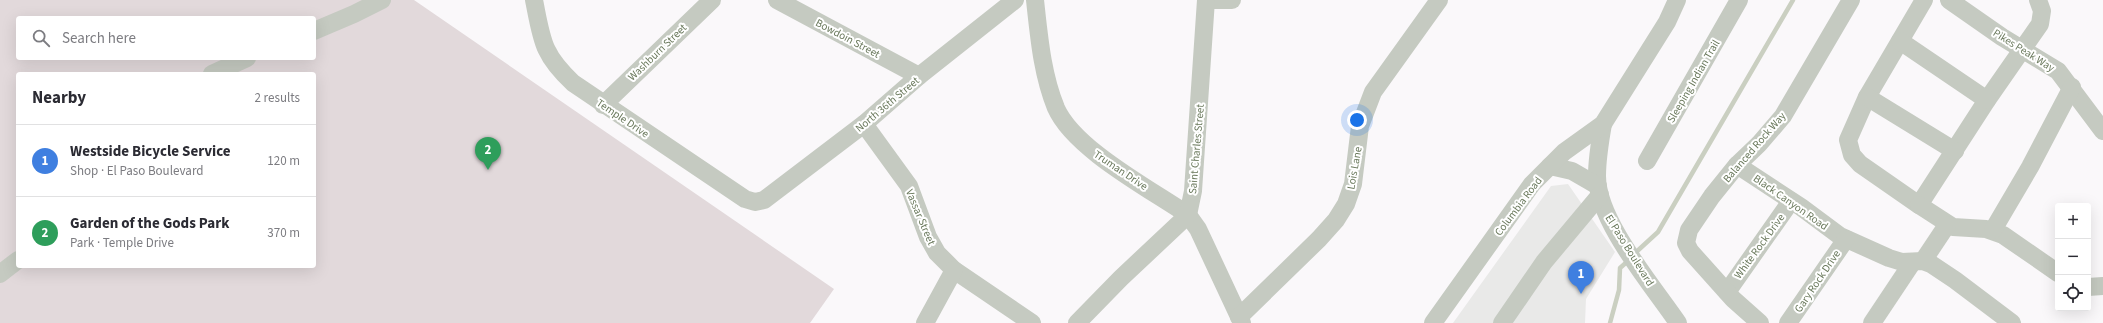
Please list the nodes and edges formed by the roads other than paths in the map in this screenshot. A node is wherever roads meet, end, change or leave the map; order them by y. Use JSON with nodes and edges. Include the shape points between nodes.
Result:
{"nodes":[{"id":1,"x":382,"y":0,"type":"edge"},
{"id":2,"x":534,"y":0,"type":"edge"},
{"id":3,"x":712,"y":0,"type":"edge"},
{"id":4,"x":777,"y":0,"type":"edge"},
{"id":5,"x":1015,"y":0,"type":"edge"},
{"id":6,"x":1035,"y":0,"type":"edge"},
{"id":7,"x":1207,"y":0,"type":"edge"},
{"id":8,"x":1232,"y":0,"type":"edge"},
{"id":9,"x":1439,"y":0,"type":"edge"},
{"id":10,"x":1677,"y":0,"type":"edge"},
{"id":11,"x":1739,"y":0,"type":"edge"},
{"id":12,"x":1851,"y":0,"type":"edge"},
{"id":13,"x":1924,"y":0,"type":"edge"},
{"id":14,"x":1949,"y":0,"type":"edge"},
{"id":15,"x":2038,"y":0,"type":"edge"},
{"id":16,"x":316,"y":30,"type":"edge"},
{"id":17,"x":1900,"y":41,"type":"junction"},
{"id":18,"x":2022,"y":50,"type":"junction"},
{"id":19,"x":243,"y":60,"type":"edge"},
{"id":20,"x":216,"y":72,"type":"edge"},
{"id":21,"x":920,"y":76,"type":"junction"},
{"id":22,"x":2072,"y":87,"type":"junction"},
{"id":23,"x":1867,"y":97,"type":"junction"},
{"id":24,"x":1987,"y":100,"type":"junction"},
{"id":25,"x":603,"y":105,"type":"junction"},
{"id":26,"x":864,"y":124,"type":"junction"},
{"id":27,"x":1603,"y":124,"type":"junction"},
{"id":28,"x":2103,"y":131,"type":"edge"},
{"id":29,"x":1955,"y":151,"type":"junction"},
{"id":30,"x":1647,"y":162,"type":"dead end"},
{"id":31,"x":1737,"y":165,"type":"junction"},
{"id":32,"x":1550,"y":166,"type":"junction"},
{"id":33,"x":1599,"y":190,"type":"junction"},
{"id":34,"x":1791,"y":201,"type":"junction"},
{"id":35,"x":755,"y":202,"type":"joint"},
{"id":36,"x":1919,"y":205,"type":"junction"},
{"id":37,"x":1188,"y":215,"type":"junction"},
{"id":38,"x":1948,"y":225,"type":"junction"},
{"id":39,"x":1993,"y":230,"type":"junction"},
{"id":40,"x":1846,"y":239,"type":"junction"},
{"id":41,"x":16,"y":262,"type":"edge"},
{"id":42,"x":1918,"y":262,"type":"junction"},
{"id":43,"x":954,"y":270,"type":"junction"},
{"id":44,"x":2055,"y":271,"type":"edge"},
{"id":45,"x":0,"y":274,"type":"edge"},
{"id":46,"x":2103,"y":286,"type":"edge"},
{"id":47,"x":2091,"y":287,"type":"edge"},
{"id":48,"x":1727,"y":292,"type":"junction"},
{"id":49,"x":1240,"y":320,"type":"edge"},
{"id":50,"x":925,"y":323,"type":"edge"},
{"id":51,"x":1032,"y":323,"type":"edge"},
{"id":52,"x":1077,"y":323,"type":"edge"},
{"id":53,"x":1433,"y":323,"type":"edge"},
{"id":54,"x":1502,"y":323,"type":"edge"},
{"id":55,"x":1678,"y":323,"type":"edge"},
{"id":56,"x":1760,"y":323,"type":"edge"},
{"id":57,"x":1788,"y":323,"type":"edge"},
{"id":58,"x":1872,"y":323,"type":"edge"},
{"id":59,"x":2012,"y":323,"type":"edge"}],
"edges":[{"from":1,"to":16,"type":"street"},
{"from":2,"to":25,"type":"street","name":"Temple Drive","via":[[544,46],[550,59],[573,83]]},
{"from":3,"to":25,"type":"street","name":"Washburn Street"},
{"from":4,"to":21,"type":"street","name":"Bowdoin Street"},
{"from":5,"to":21,"type":"street","name":"North 36th Street"},
{"from":6,"to":37,"type":"street","name":"Truman Drive","via":[[1048,82],[1065,122],[1092,151]]},
{"from":7,"to":8,"type":"street"},
{"from":7,"to":37,"type":"street","name":"Saint Charles Street","via":[[1193,191]]},
{"from":9,"to":49,"type":"street","name":"Lois Lane","via":[[1368,102],[1360,126],[1353,184],[1346,204],[1319,239]]},
{"from":10,"to":27,"type":"street","name":"Columbia Road","via":[[1667,22]]},
{"from":11,"to":30,"type":"street","name":"Sleeping Indian Trail"},
{"from":12,"to":31,"type":"street","name":"Balanced Rock Way","via":[[1783,116]]},
{"from":13,"to":17,"type":"street"},
{"from":14,"to":18,"type":"street","name":"Pikes Peak Way"},
{"from":15,"to":18,"type":"street","via":[[2042,11],[2040,24]]},
{"from":17,"to":23,"type":"street"},
{"from":17,"to":24,"type":"street"},
{"from":18,"to":22,"type":"street","name":"Pikes Peak Way","via":[[2052,66]]},
{"from":18,"to":24,"type":"street"},
{"from":19,"to":20,"type":"street"},
{"from":21,"to":26,"type":"street","name":"North 36th Street"},
{"from":22,"to":28,"type":"street","name":"Pikes Peak Way"},
{"from":22,"to":39,"type":"street"},
{"from":23,"to":29,"type":"street"},
{"from":23,"to":36,"type":"street","via":[[1848,140],[1852,155],[1860,164]]},
{"from":24,"to":29,"type":"street"},
{"from":25,"to":35,"type":"street","name":"Temple Drive","via":[[745,199]]},
{"from":26,"to":35,"type":"street","name":"North 36th Street","via":[[764,200]]},
{"from":26,"to":43,"type":"street","name":"Vassar Street","via":[[909,186],[928,237],[937,252]]},
{"from":27,"to":32,"type":"street","name":"Columbia Road","via":[[1564,152]]},
{"from":27,"to":33,"type":"street","name":"El Paso Boulevard","via":[[1597,176]]},
{"from":29,"to":36,"type":"street"},
{"from":31,"to":34,"type":"street","name":"Black Canyon Road"},
{"from":31,"to":48,"type":"street","name":"Balanced Rock Way","via":[[1712,196],[1687,234],[1686,243],[1690,251]]},
{"from":32,"to":33,"type":"street","via":[[1572,171]]},
{"from":32,"to":53,"type":"street","name":"Columbia Road","via":[[1532,184]]},
{"from":33,"to":54,"type":"street","via":[[1544,262]]},
{"from":33,"to":55,"type":"street","name":"El Paso Boulevard","via":[[1609,218],[1626,248]]},
{"from":34,"to":40,"type":"street","name":"Black Canyon Road"},
{"from":34,"to":48,"type":"street","name":"White Rock Drive"},
{"from":36,"to":38,"type":"street"},
{"from":37,"to":49,"type":"street","name":"Truman Drive","via":[[1198,229]]},
{"from":37,"to":52,"type":"street"},
{"from":38,"to":39,"type":"street"},
{"from":38,"to":42,"type":"street"},
{"from":39,"to":44,"type":"street","via":[[2010,238]]},
{"from":40,"to":42,"type":"street","via":[[1889,258]]},
{"from":40,"to":57,"type":"street","name":"Gary Rock Drive"},
{"from":41,"to":45,"type":"street"},
{"from":42,"to":58,"type":"street"},
{"from":42,"to":59,"type":"street","via":[[1931,264]]},
{"from":43,"to":50,"type":"street"},
{"from":43,"to":51,"type":"street","name":"Vassar Street"},
{"from":46,"to":47,"type":"street"},
{"from":48,"to":56,"type":"street","via":[[1741,308]]}]}
